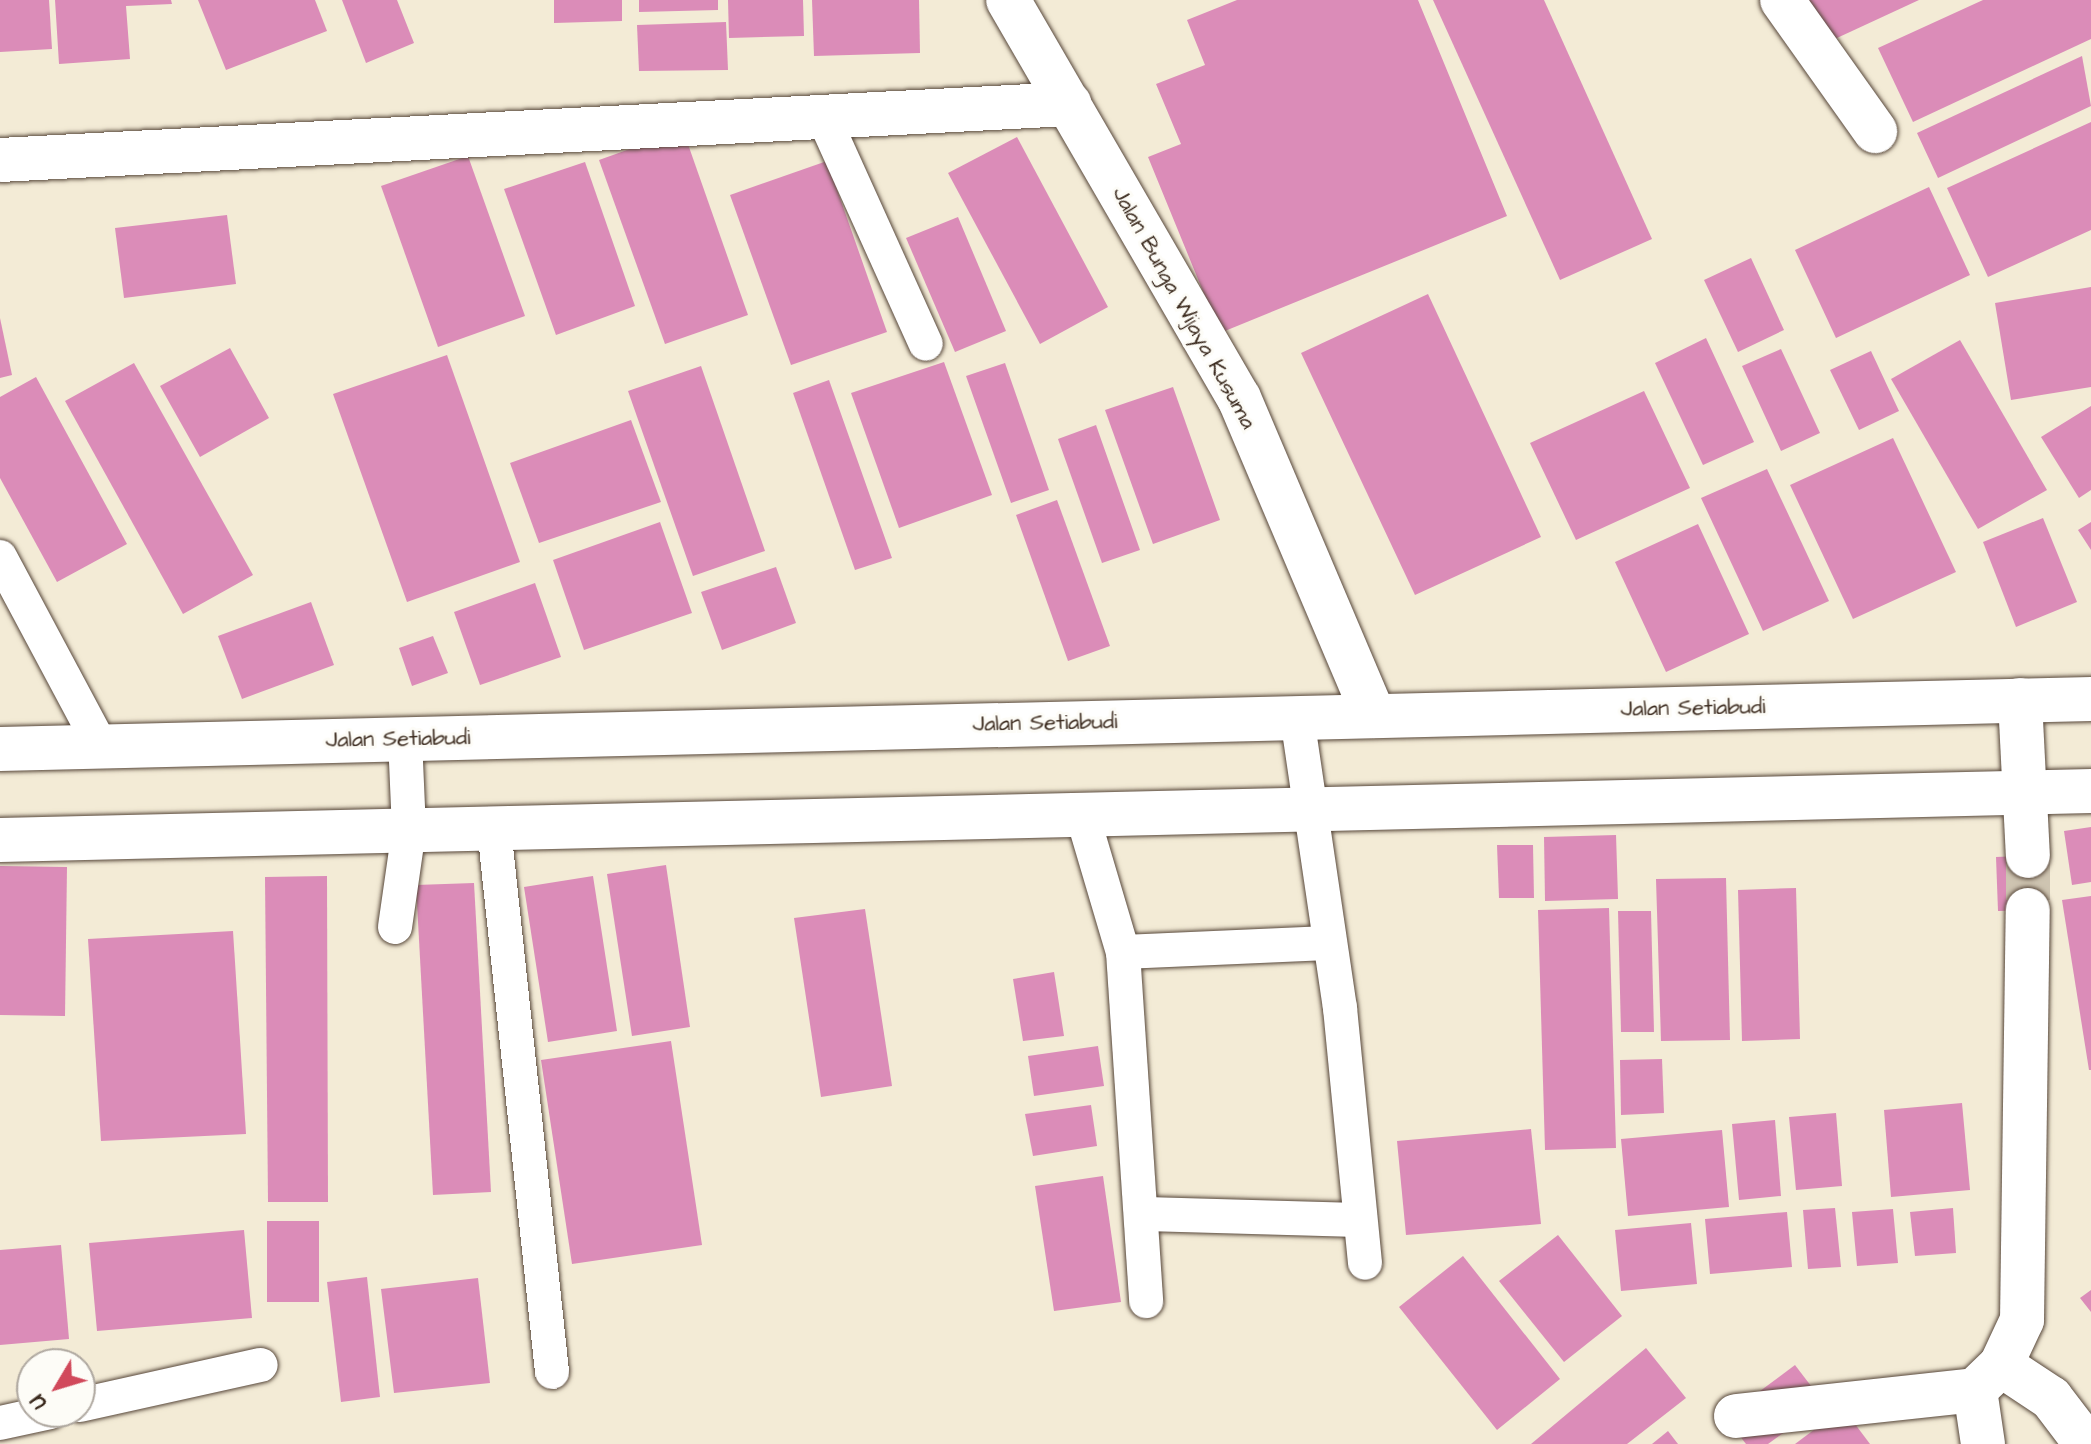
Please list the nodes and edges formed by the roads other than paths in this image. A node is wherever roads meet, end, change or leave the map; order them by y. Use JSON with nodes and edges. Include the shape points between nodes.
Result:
{"nodes":[{"id":1,"x":1008,"y":0,"type":"edge"},
{"id":2,"x":1782,"y":0,"type":"edge"},
{"id":3,"x":1070,"y":104,"type":"junction"},
{"id":4,"x":822,"y":114,"type":"junction"},
{"id":5,"x":1875,"y":131,"type":"dead end"},
{"id":6,"x":0,"y":160,"type":"edge"},
{"id":7,"x":926,"y":344,"type":"dead end"},
{"id":8,"x":0,"y":557,"type":"edge"},
{"id":9,"x":2091,"y":699,"type":"edge"},
{"id":10,"x":2020,"y":700,"type":"junction"},
{"id":11,"x":1374,"y":716,"type":"junction"},
{"id":12,"x":1297,"y":717,"type":"junction"},
{"id":13,"x":405,"y":738,"type":"junction"},
{"id":14,"x":101,"y":746,"type":"junction"},
{"id":15,"x":0,"y":749,"type":"edge"},
{"id":16,"x":2091,"y":791,"type":"edge"},
{"id":17,"x":2026,"y":792,"type":"junction"},
{"id":18,"x":1310,"y":809,"type":"junction"},
{"id":19,"x":1082,"y":814,"type":"junction"},
{"id":20,"x":494,"y":828,"type":"junction"},
{"id":21,"x":409,"y":830,"type":"junction"},
{"id":22,"x":0,"y":840,"type":"edge"},
{"id":23,"x":2028,"y":856,"type":"tunnel mouth"},
{"id":24,"x":2028,"y":910,"type":"tunnel mouth"},
{"id":25,"x":395,"y":927,"type":"dead end"},
{"id":26,"x":1328,"y":943,"type":"junction"},
{"id":27,"x":1123,"y":952,"type":"junction"},
{"id":28,"x":1145,"y":1214,"type":"junction"},
{"id":29,"x":1359,"y":1220,"type":"junction"},
{"id":30,"x":1365,"y":1263,"type":"dead end"},
{"id":31,"x":1146,"y":1301,"type":"dead end"},
{"id":32,"x":261,"y":1365,"type":"dead end"},
{"id":33,"x":552,"y":1372,"type":"dead end"},
{"id":34,"x":1988,"y":1378,"type":"junction"},
{"id":35,"x":96,"y":1401,"type":"edge"},
{"id":36,"x":1736,"y":1416,"type":"dead end"},
{"id":37,"x":1983,"y":1444,"type":"edge"},
{"id":38,"x":2086,"y":1444,"type":"edge"}],
"edges":[{"from":1,"to":3,"type":"main road","name":"Jalan Bunga Wijaya Kusuma"},
{"from":2,"to":5,"type":"main road"},
{"from":3,"to":4,"type":"main road"},
{"from":3,"to":11,"type":"main road","name":"Jalan Bunga Wijaya Kusuma","via":[[1239,398]]},
{"from":4,"to":6,"type":"main road"},
{"from":4,"to":7,"type":"lane"},
{"from":8,"to":14,"type":"lane"},
{"from":9,"to":10,"type":"main road","name":"Jalan Setiabudi"},
{"from":10,"to":11,"type":"main road","name":"Jalan Setiabudi"},
{"from":10,"to":17,"type":"main road"},
{"from":11,"to":12,"type":"main road","name":"Jalan Setiabudi"},
{"from":12,"to":13,"type":"main road","name":"Jalan Setiabudi"},
{"from":12,"to":18,"type":"lane"},
{"from":13,"to":14,"type":"main road","name":"Jalan Setiabudi"},
{"from":13,"to":21,"type":"lane"},
{"from":14,"to":15,"type":"main road","name":"Jalan Setiabudi"},
{"from":16,"to":17,"type":"main road"},
{"from":17,"to":18,"type":"main road"},
{"from":17,"to":23,"type":"main road"},
{"from":18,"to":19,"type":"main road"},
{"from":18,"to":26,"type":"lane"},
{"from":19,"to":20,"type":"main road"},
{"from":19,"to":27,"type":"lane"},
{"from":20,"to":21,"type":"main road"},
{"from":20,"to":33,"type":"lane"},
{"from":21,"to":22,"type":"main road"},
{"from":21,"to":25,"type":"lane"},
{"from":24,"to":34,"type":"main road","via":[[2022,1320]]},
{"from":26,"to":27,"type":"lane"},
{"from":26,"to":29,"type":"lane"},
{"from":27,"to":28,"type":"lane"},
{"from":28,"to":29,"type":"lane"},
{"from":28,"to":31,"type":"lane"},
{"from":29,"to":30,"type":"lane"},
{"from":32,"to":35,"type":"lane"},
{"from":34,"to":36,"type":"main road"},
{"from":34,"to":37,"type":"main road"},
{"from":34,"to":38,"type":"main road","via":[[2051,1398]]}]}
